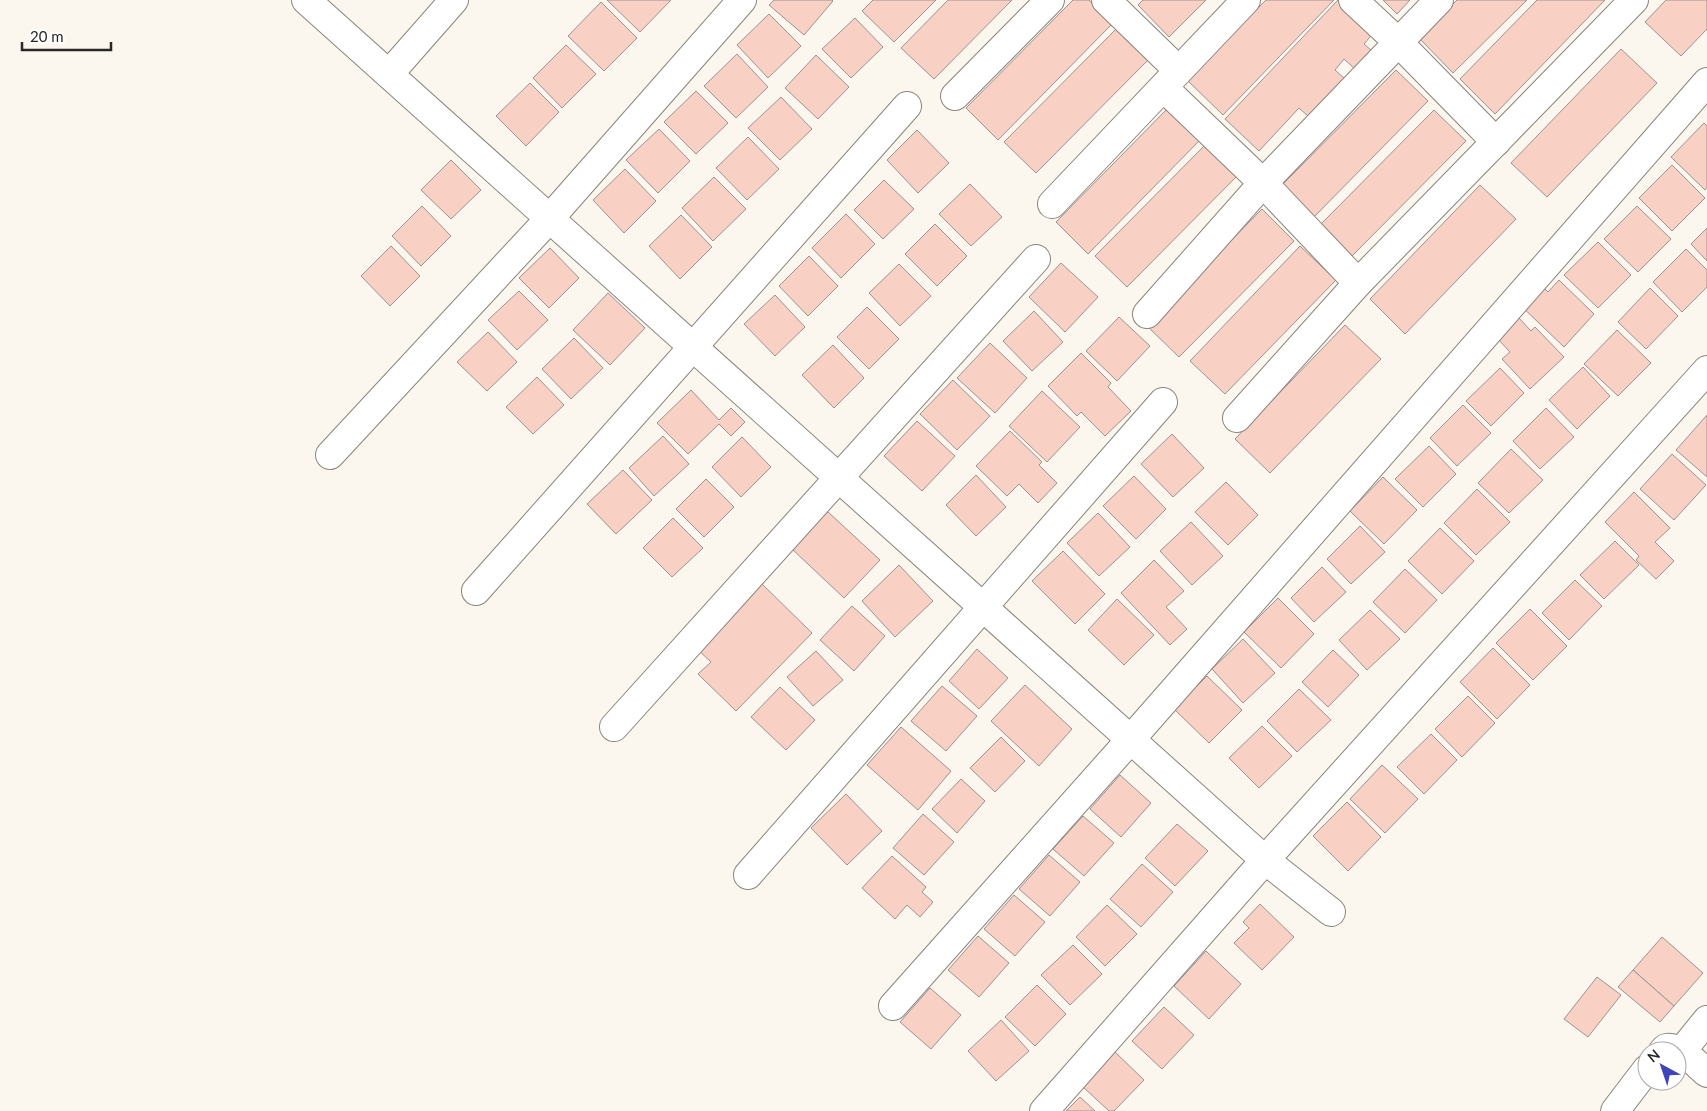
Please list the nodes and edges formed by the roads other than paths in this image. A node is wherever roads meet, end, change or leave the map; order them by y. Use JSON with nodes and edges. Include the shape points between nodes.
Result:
{"nodes":[{"id":1,"x":306,"y":0,"type":"edge"},
{"id":2,"x":454,"y":0,"type":"edge"},
{"id":3,"x":742,"y":0,"type":"edge"},
{"id":4,"x":1050,"y":0,"type":"edge"},
{"id":5,"x":1106,"y":0,"type":"edge"},
{"id":6,"x":1246,"y":0,"type":"edge"},
{"id":7,"x":1353,"y":0,"type":"edge"},
{"id":8,"x":1439,"y":0,"type":"edge"},
{"id":9,"x":1628,"y":2,"type":"edge"},
{"id":10,"x":1398,"y":42,"type":"junction"},
{"id":11,"x":389,"y":74,"type":"junction"},
{"id":12,"x":1171,"y":79,"type":"junction"},
{"id":13,"x":1707,"y":82,"type":"edge"},
{"id":14,"x":955,"y":96,"type":"dead end"},
{"id":15,"x":907,"y":106,"type":"dead end"},
{"id":16,"x":1496,"y":142,"type":"junction"},
{"id":17,"x":1263,"y":183,"type":"junction"},
{"id":18,"x":1052,"y":204,"type":"dead end"},
{"id":19,"x":550,"y":218,"type":"junction"},
{"id":20,"x":1036,"y":259,"type":"dead end"},
{"id":21,"x":1358,"y":283,"type":"junction"},
{"id":22,"x":1147,"y":314,"type":"dead end"},
{"id":23,"x":694,"y":347,"type":"junction"},
{"id":24,"x":1707,"y":370,"type":"edge"},
{"id":25,"x":1163,"y":402,"type":"dead end"},
{"id":26,"x":1237,"y":418,"type":"dead end"},
{"id":27,"x":330,"y":455,"type":"dead end"},
{"id":28,"x":840,"y":478,"type":"junction"},
{"id":29,"x":476,"y":591,"type":"dead end"},
{"id":30,"x":984,"y":607,"type":"junction"},
{"id":31,"x":614,"y":727,"type":"dead end"},
{"id":32,"x":1131,"y":739,"type":"junction"},
{"id":33,"x":1265,"y":860,"type":"junction"},
{"id":34,"x":748,"y":876,"type":"dead end"},
{"id":35,"x":1331,"y":912,"type":"dead end"},
{"id":36,"x":893,"y":1006,"type":"dead end"},
{"id":37,"x":1707,"y":1020,"type":"edge"},
{"id":38,"x":1683,"y":1041,"type":"edge"},
{"id":39,"x":1687,"y":1060,"type":"edge"},
{"id":40,"x":1707,"y":1073,"type":"edge"},
{"id":41,"x":1637,"y":1082,"type":"edge"},
{"id":42,"x":1044,"y":1111,"type":"edge"},
{"id":43,"x":1615,"y":1111,"type":"edge"}],
"edges":[{"from":1,"to":11,"type":"street"},
{"from":2,"to":11,"type":"street"},
{"from":3,"to":19,"type":"street"},
{"from":4,"to":14,"type":"street"},
{"from":5,"to":12,"type":"street"},
{"from":6,"to":12,"type":"street"},
{"from":7,"to":10,"type":"street"},
{"from":8,"to":10,"type":"street"},
{"from":9,"to":16,"type":"street"},
{"from":10,"to":16,"type":"street"},
{"from":10,"to":17,"type":"street"},
{"from":11,"to":19,"type":"street"},
{"from":12,"to":17,"type":"street"},
{"from":12,"to":18,"type":"street"},
{"from":13,"to":32,"type":"street"},
{"from":15,"to":23,"type":"street"},
{"from":16,"to":21,"type":"street"},
{"from":17,"to":21,"type":"street"},
{"from":17,"to":22,"type":"street"},
{"from":19,"to":23,"type":"street"},
{"from":19,"to":27,"type":"street"},
{"from":20,"to":28,"type":"street"},
{"from":21,"to":26,"type":"street"},
{"from":23,"to":28,"type":"street"},
{"from":23,"to":29,"type":"street"},
{"from":24,"to":33,"type":"street"},
{"from":25,"to":30,"type":"street"},
{"from":28,"to":30,"type":"street"},
{"from":28,"to":31,"type":"street"},
{"from":30,"to":32,"type":"street"},
{"from":30,"to":34,"type":"street"},
{"from":32,"to":33,"type":"street"},
{"from":32,"to":36,"type":"street"},
{"from":33,"to":35,"type":"street"},
{"from":33,"to":42,"type":"street"},
{"from":37,"to":38,"type":"street"},
{"from":39,"to":40,"type":"street"},
{"from":41,"to":43,"type":"street"}]}
